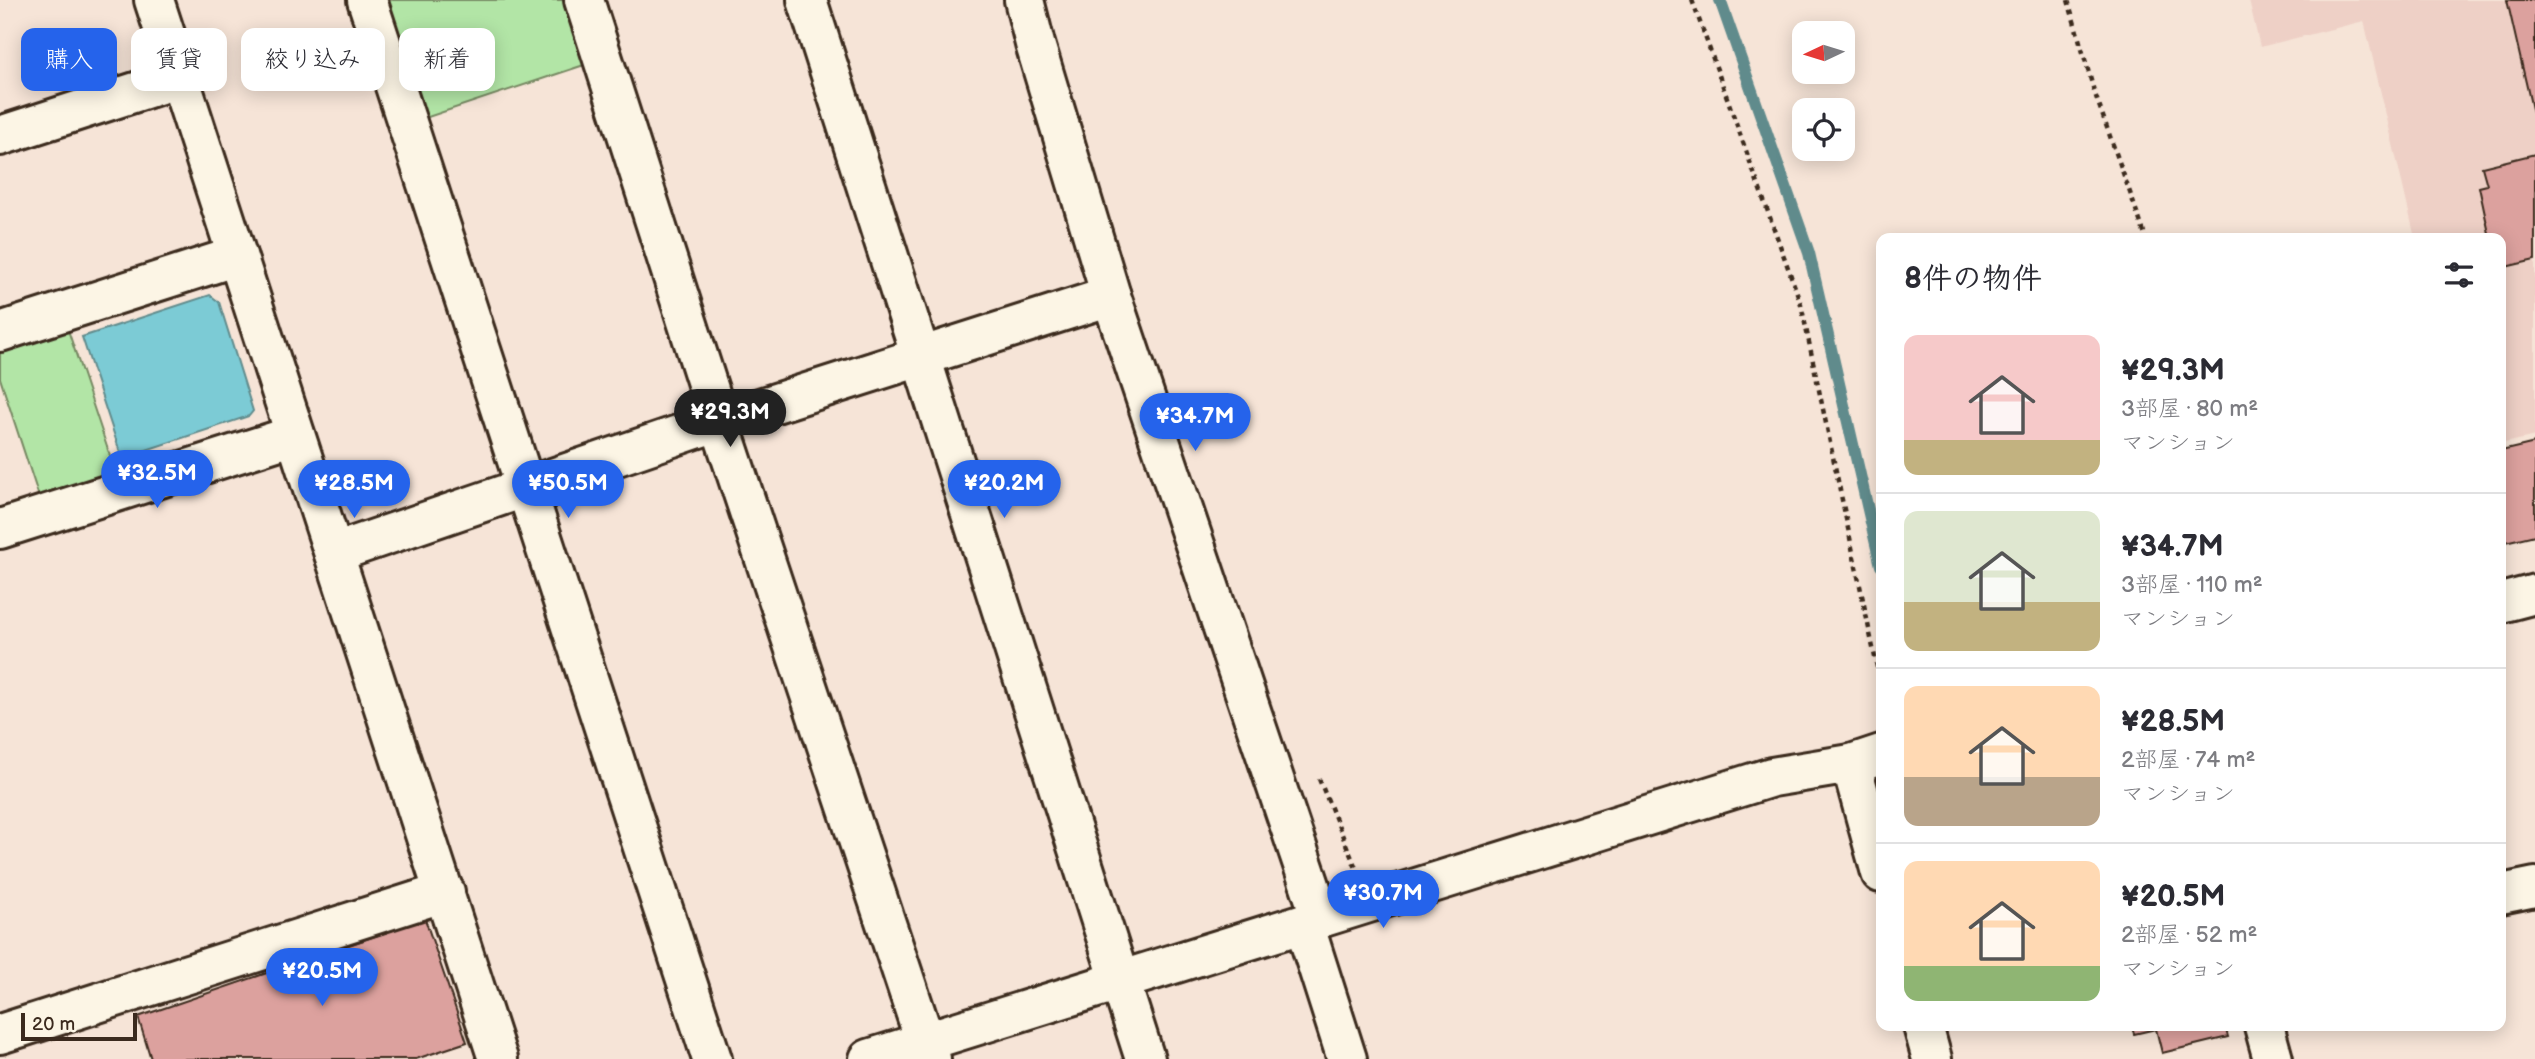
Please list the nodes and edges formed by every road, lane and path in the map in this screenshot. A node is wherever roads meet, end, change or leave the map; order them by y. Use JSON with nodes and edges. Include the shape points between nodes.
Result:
{"nodes":[{"id":1,"x":154,"y":0,"type":"edge"},
{"id":2,"x":367,"y":0,"type":"edge"},
{"id":3,"x":584,"y":0,"type":"edge"},
{"id":4,"x":807,"y":0,"type":"edge"},
{"id":5,"x":1024,"y":0,"type":"edge"},
{"id":6,"x":1692,"y":0,"type":"edge"},
{"id":7,"x":2068,"y":0,"type":"edge"},
{"id":8,"x":163,"y":28,"type":"edge"},
{"id":9,"x":139,"y":91,"type":"edge"},
{"id":10,"x":183,"y":91,"type":"edge"},
{"id":11,"x":0,"y":136,"type":"edge"},
{"id":12,"x":2144,"y":233,"type":"edge"},
{"id":13,"x":237,"y":256,"type":"junction"},
{"id":14,"x":1111,"y":296,"type":"junction"},
{"id":15,"x":0,"y":332,"type":"edge"},
{"id":16,"x":920,"y":355,"type":"junction"},
{"id":17,"x":719,"y":421,"type":"junction"},
{"id":18,"x":295,"y":435,"type":"junction"},
{"id":19,"x":526,"y":486,"type":"junction"},
{"id":20,"x":0,"y":529,"type":"edge"},
{"id":21,"x":334,"y":553,"type":"junction"},
{"id":22,"x":2535,"y":594,"type":"edge"},
{"id":23,"x":2506,"y":602,"type":"edge"},
{"id":24,"x":1876,"y":662,"type":"edge"},
{"id":25,"x":1866,"y":759,"type":"edge"},
{"id":26,"x":1876,"y":835,"type":"edge"},
{"id":27,"x":2535,"y":887,"type":"edge"},
{"id":28,"x":445,"y":892,"type":"junction"},
{"id":29,"x":2506,"y":893,"type":"edge"},
{"id":30,"x":1313,"y":921,"type":"junction"},
{"id":31,"x":1120,"y":981,"type":"junction"},
{"id":32,"x":2265,"y":1031,"type":"edge"},
{"id":33,"x":0,"y":1034,"type":"edge"},
{"id":34,"x":928,"y":1051,"type":"edge"},
{"id":35,"x":498,"y":1059,"type":"edge"},
{"id":36,"x":712,"y":1059,"type":"edge"},
{"id":37,"x":869,"y":1059,"type":"edge"},
{"id":38,"x":1145,"y":1059,"type":"edge"},
{"id":39,"x":1346,"y":1059,"type":"edge"},
{"id":40,"x":2273,"y":1059,"type":"edge"}],
"edges":[{"from":1,"to":8,"type":"street"},
{"from":2,"to":19,"type":"street"},
{"from":3,"to":17,"type":"street"},
{"from":4,"to":16,"type":"street"},
{"from":5,"to":14,"type":"street"},
{"from":6,"to":24,"type":"path","via":[[1801,304]]},
{"from":7,"to":12,"type":"path","via":[[2094,91]]},
{"from":9,"to":11,"type":"street"},
{"from":10,"to":13,"type":"street"},
{"from":13,"to":15,"type":"street"},
{"from":13,"to":18,"type":"street"},
{"from":14,"to":16,"type":"street"},
{"from":14,"to":30,"type":"street"},
{"from":16,"to":17,"type":"street"},
{"from":16,"to":31,"type":"street"},
{"from":17,"to":19,"type":"street"},
{"from":17,"to":34,"type":"street"},
{"from":18,"to":20,"type":"street"},
{"from":18,"to":21,"type":"street"},
{"from":19,"to":21,"type":"street"},
{"from":19,"to":36,"type":"street"},
{"from":21,"to":28,"type":"street"},
{"from":22,"to":23,"type":"street"},
{"from":25,"to":26,"type":"street"},
{"from":25,"to":30,"type":"street","via":[[1772,777]]},
{"from":27,"to":29,"type":"street"},
{"from":28,"to":33,"type":"street"},
{"from":28,"to":35,"type":"street"},
{"from":30,"to":31,"type":"street"},
{"from":30,"to":39,"type":"street"},
{"from":31,"to":34,"type":"street"},
{"from":31,"to":38,"type":"street"},
{"from":32,"to":40,"type":"street"},
{"from":34,"to":37,"type":"street"}]}
